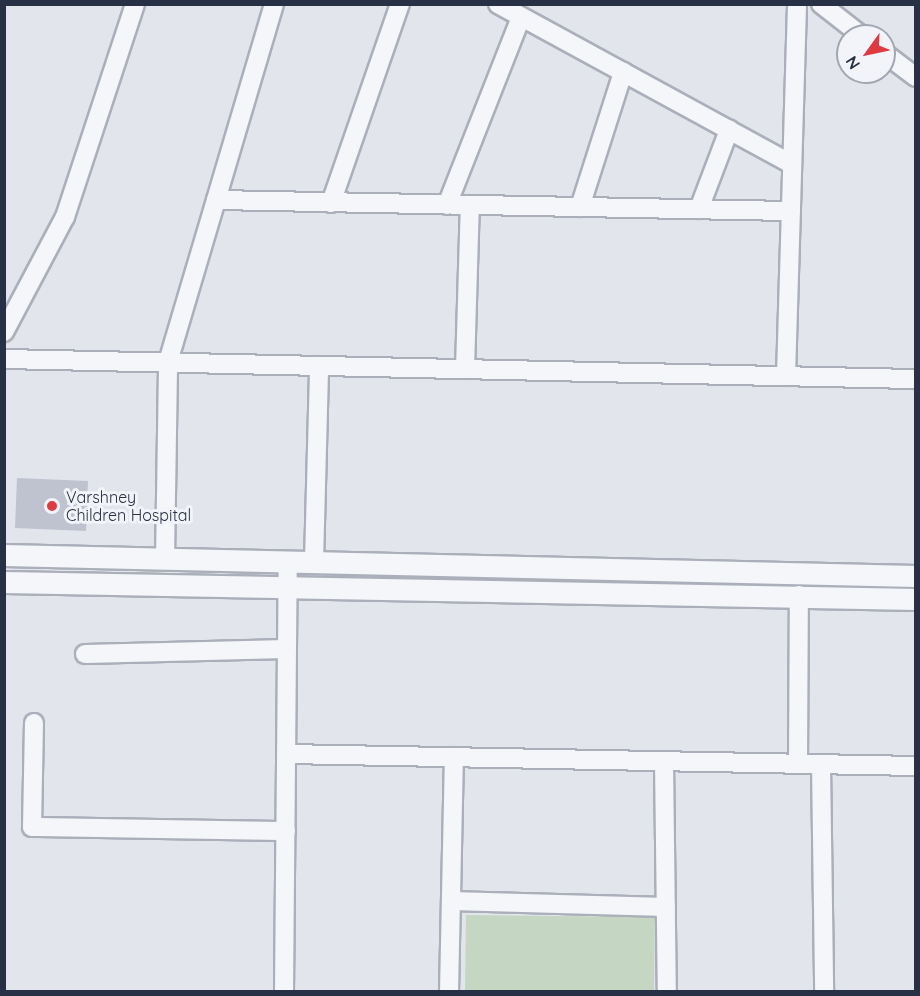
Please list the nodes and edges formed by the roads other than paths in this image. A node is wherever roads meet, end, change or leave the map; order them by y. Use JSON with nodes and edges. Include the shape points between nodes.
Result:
{"nodes":[{"id":1,"x":135,"y":4,"type":"edge"},
{"id":2,"x":274,"y":4,"type":"edge"},
{"id":3,"x":400,"y":4,"type":"edge"},
{"id":4,"x":498,"y":4,"type":"edge"},
{"id":5,"x":797,"y":4,"type":"edge"},
{"id":6,"x":821,"y":4,"type":"edge"},
{"id":7,"x":521,"y":17,"type":"junction"},
{"id":8,"x":847,"y":24,"type":"edge"},
{"id":9,"x":896,"y":63,"type":"edge"},
{"id":10,"x":623,"y":72,"type":"junction"},
{"id":11,"x":915,"y":78,"type":"edge"},
{"id":12,"x":729,"y":130,"type":"junction"},
{"id":13,"x":792,"y":164,"type":"junction"},
{"id":14,"x":216,"y":200,"type":"junction"},
{"id":15,"x":331,"y":202,"type":"junction"},
{"id":16,"x":447,"y":205,"type":"junction"},
{"id":17,"x":470,"y":205,"type":"junction"},
{"id":18,"x":579,"y":207,"type":"junction"},
{"id":19,"x":699,"y":209,"type":"junction"},
{"id":20,"x":791,"y":211,"type":"junction"},
{"id":21,"x":4,"y":332,"type":"edge"},
{"id":22,"x":4,"y":359,"type":"edge"},
{"id":23,"x":168,"y":362,"type":"junction"},
{"id":24,"x":319,"y":366,"type":"junction"},
{"id":25,"x":465,"y":369,"type":"junction"},
{"id":26,"x":786,"y":376,"type":"junction"},
{"id":27,"x":915,"y":379,"type":"edge"},
{"id":28,"x":4,"y":555,"type":"edge"},
{"id":29,"x":165,"y":559,"type":"junction"},
{"id":30,"x":288,"y":562,"type":"junction"},
{"id":31,"x":314,"y":562,"type":"junction"},
{"id":32,"x":915,"y":576,"type":"edge"},
{"id":33,"x":4,"y":582,"type":"edge"},
{"id":34,"x":287,"y":585,"type":"junction"},
{"id":35,"x":799,"y":595,"type":"junction"},
{"id":36,"x":915,"y":598,"type":"edge"},
{"id":37,"x":287,"y":649,"type":"junction"},
{"id":38,"x":85,"y":654,"type":"dead end"},
{"id":39,"x":33,"y":723,"type":"dead end"},
{"id":40,"x":286,"y":754,"type":"junction"},
{"id":41,"x":454,"y":757,"type":"junction"},
{"id":42,"x":664,"y":762,"type":"junction"},
{"id":43,"x":798,"y":764,"type":"junction"},
{"id":44,"x":820,"y":764,"type":"junction"},
{"id":45,"x":915,"y":766,"type":"edge"},
{"id":46,"x":286,"y":831,"type":"junction"},
{"id":47,"x":451,"y":901,"type":"junction"},
{"id":48,"x":666,"y":907,"type":"junction"},
{"id":49,"x":284,"y":992,"type":"edge"},
{"id":50,"x":449,"y":992,"type":"edge"},
{"id":51,"x":667,"y":992,"type":"edge"},
{"id":52,"x":824,"y":992,"type":"edge"}],
"edges":[{"from":1,"to":21,"type":"street","via":[[65,217]]},
{"from":2,"to":14,"type":"street"},
{"from":3,"to":15,"type":"street"},
{"from":4,"to":7,"type":"street"},
{"from":5,"to":13,"type":"street"},
{"from":6,"to":8,"type":"street"},
{"from":7,"to":10,"type":"street"},
{"from":7,"to":16,"type":"street"},
{"from":9,"to":11,"type":"street"},
{"from":10,"to":12,"type":"street"},
{"from":10,"to":18,"type":"street"},
{"from":12,"to":13,"type":"street"},
{"from":12,"to":19,"type":"street"},
{"from":13,"to":20,"type":"street"},
{"from":14,"to":15,"type":"street"},
{"from":14,"to":23,"type":"street"},
{"from":15,"to":16,"type":"street"},
{"from":16,"to":17,"type":"street"},
{"from":17,"to":18,"type":"street"},
{"from":17,"to":25,"type":"street"},
{"from":18,"to":19,"type":"street"},
{"from":19,"to":20,"type":"street"},
{"from":20,"to":26,"type":"street"},
{"from":22,"to":23,"type":"street"},
{"from":23,"to":24,"type":"street"},
{"from":23,"to":29,"type":"street"},
{"from":24,"to":25,"type":"street"},
{"from":24,"to":31,"type":"street"},
{"from":25,"to":26,"type":"street"},
{"from":26,"to":27,"type":"street"},
{"from":28,"to":29,"type":"street"},
{"from":29,"to":30,"type":"street"},
{"from":30,"to":31,"type":"street"},
{"from":30,"to":34,"type":"street"},
{"from":31,"to":32,"type":"street"},
{"from":33,"to":34,"type":"street"},
{"from":34,"to":35,"type":"street"},
{"from":34,"to":37,"type":"street"},
{"from":35,"to":36,"type":"street"},
{"from":35,"to":43,"type":"street"},
{"from":37,"to":38,"type":"street"},
{"from":37,"to":40,"type":"street"},
{"from":39,"to":46,"type":"street","via":[[32,827]]},
{"from":40,"to":41,"type":"street"},
{"from":40,"to":46,"type":"street"},
{"from":41,"to":42,"type":"street"},
{"from":41,"to":47,"type":"street"},
{"from":42,"to":43,"type":"street"},
{"from":42,"to":48,"type":"street"},
{"from":43,"to":44,"type":"street"},
{"from":44,"to":45,"type":"street"},
{"from":44,"to":52,"type":"street"},
{"from":46,"to":49,"type":"street"},
{"from":47,"to":48,"type":"street"},
{"from":47,"to":50,"type":"street"},
{"from":48,"to":51,"type":"street"}]}
